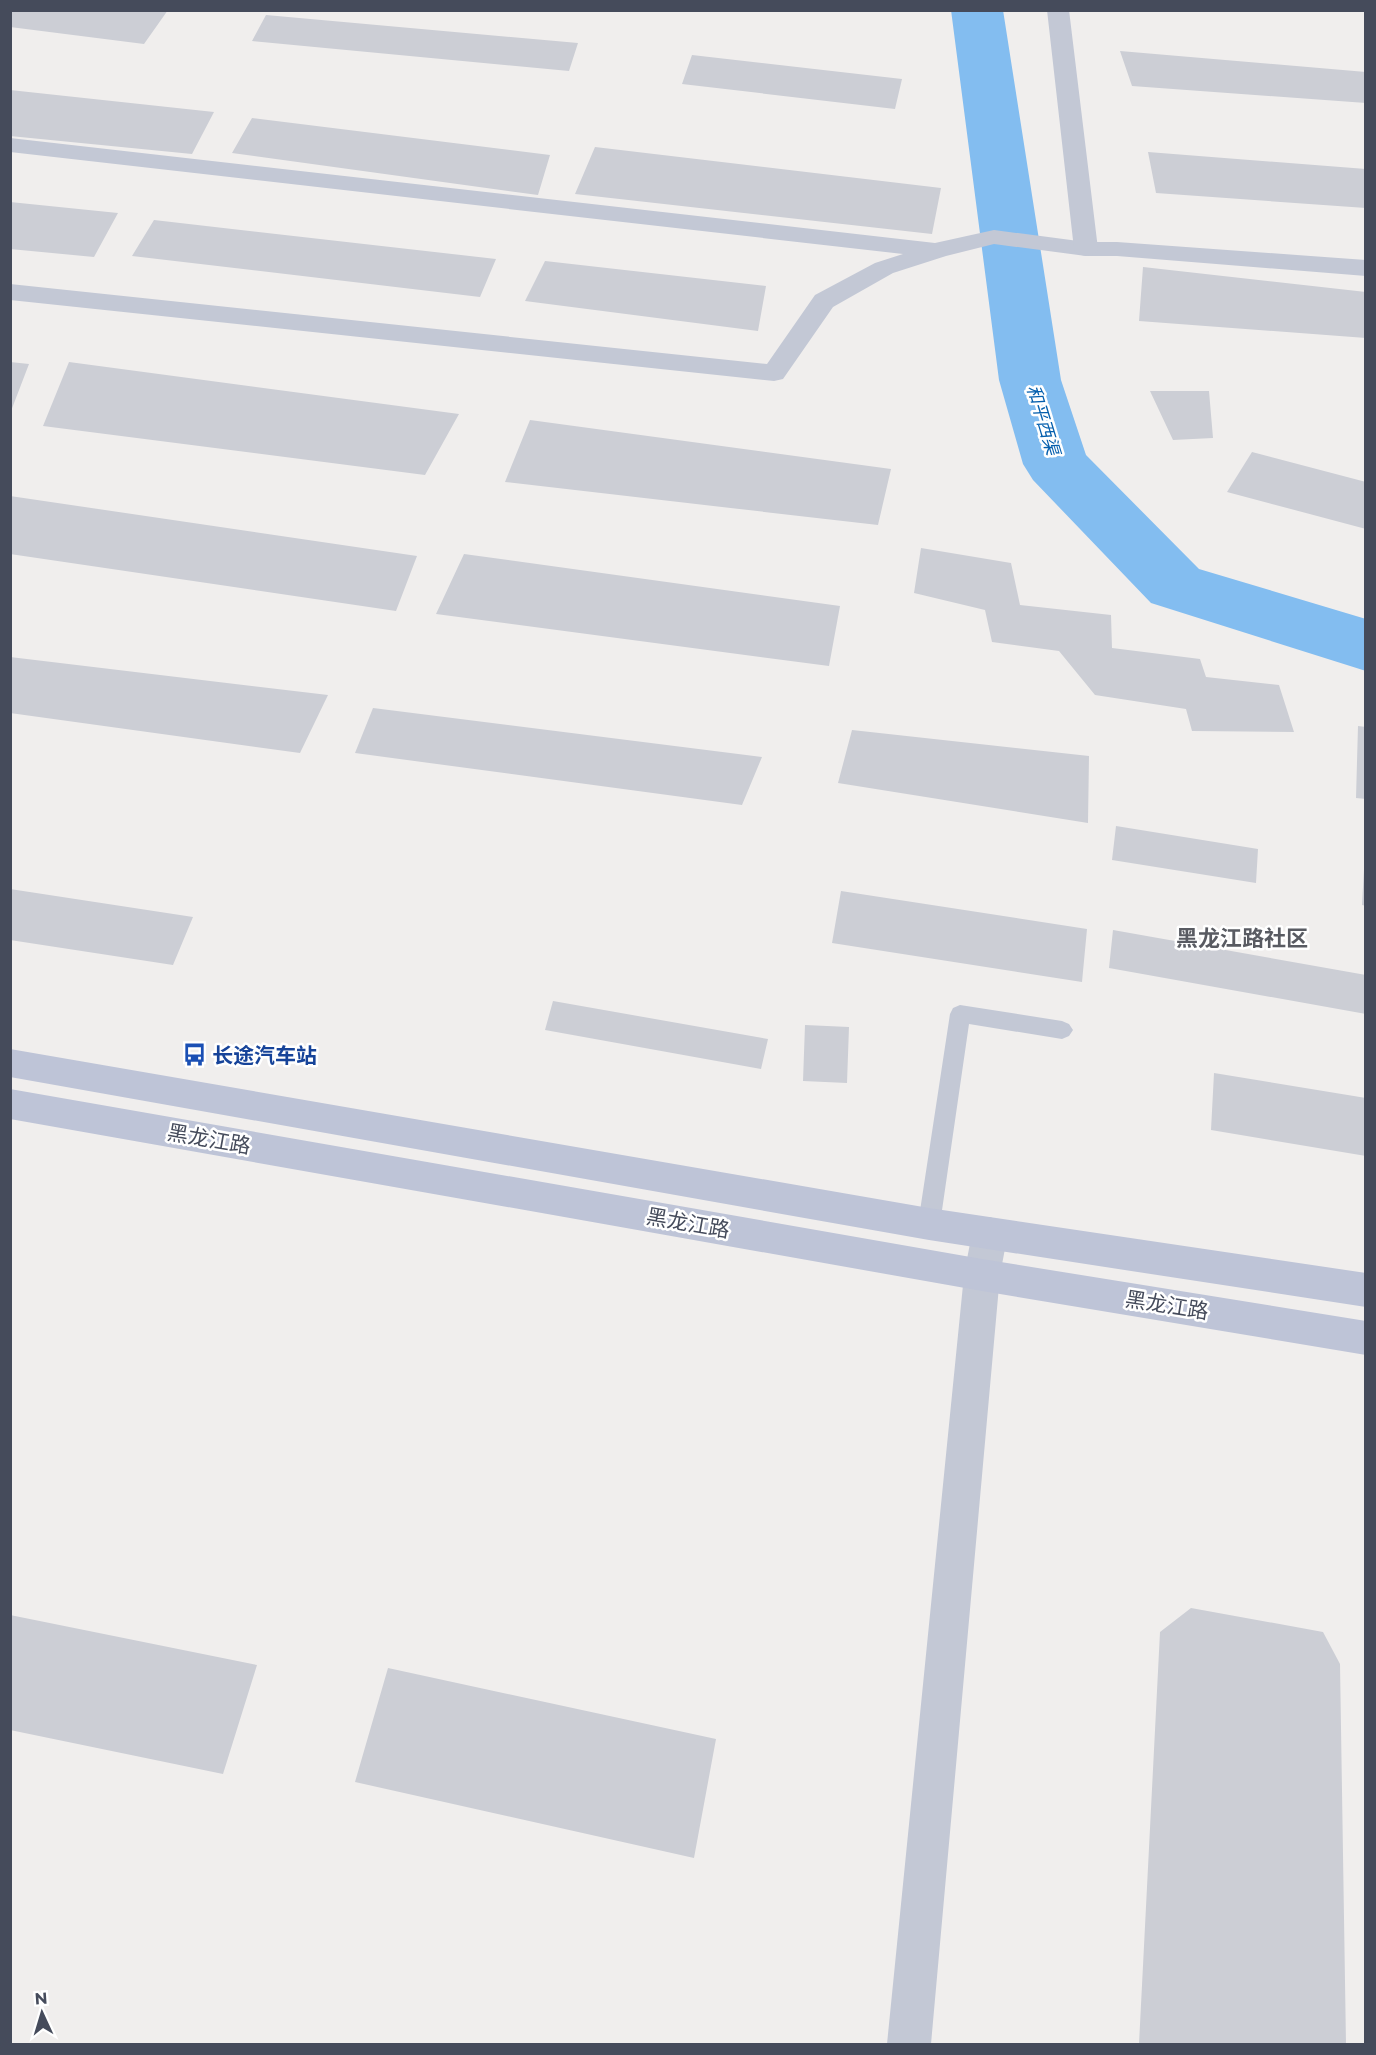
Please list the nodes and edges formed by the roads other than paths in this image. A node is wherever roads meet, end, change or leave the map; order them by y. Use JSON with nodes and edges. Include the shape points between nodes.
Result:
{"nodes":[{"id":1,"x":1058,"y":10,"type":"edge"},
{"id":2,"x":10,"y":146,"type":"edge"},
{"id":3,"x":1085,"y":249,"type":"junction"},
{"id":4,"x":939,"y":250,"type":"junction"},
{"id":5,"x":1365,"y":268,"type":"edge"},
{"id":6,"x":10,"y":292,"type":"edge"},
{"id":7,"x":1062,"y":1030,"type":"dead end"},
{"id":8,"x":10,"y":1063,"type":"edge"},
{"id":9,"x":10,"y":1104,"type":"edge"},
{"id":10,"x":929,"y":1224,"type":"junction"},
{"id":11,"x":990,"y":1233,"type":"junction"},
{"id":12,"x":982,"y":1275,"type":"junction"},
{"id":13,"x":1365,"y":1290,"type":"edge"},
{"id":14,"x":1365,"y":1338,"type":"edge"},
{"id":15,"x":909,"y":2044,"type":"edge"}],
"edges":[{"from":1,"to":3,"type":"street"},
{"from":2,"to":4,"type":"street"},
{"from":3,"to":4,"type":"street","via":[[994,237]]},
{"from":3,"to":5,"type":"street"},
{"from":4,"to":6,"type":"street","via":[[884,268],[824,301],[774,373]]},
{"from":7,"to":10,"type":"lane","via":[[960,1014]]},
{"from":8,"to":10,"type":"main road","name":"黑龙江路"},
{"from":9,"to":12,"type":"main road","name":"黑龙江路"},
{"from":10,"to":11,"type":"main road","name":"黑龙江路"},
{"from":11,"to":12,"type":"street"},
{"from":11,"to":13,"type":"main road","name":"黑龙江路"},
{"from":12,"to":14,"type":"main road","name":"黑龙江路"},
{"from":12,"to":15,"type":"street"}]}
